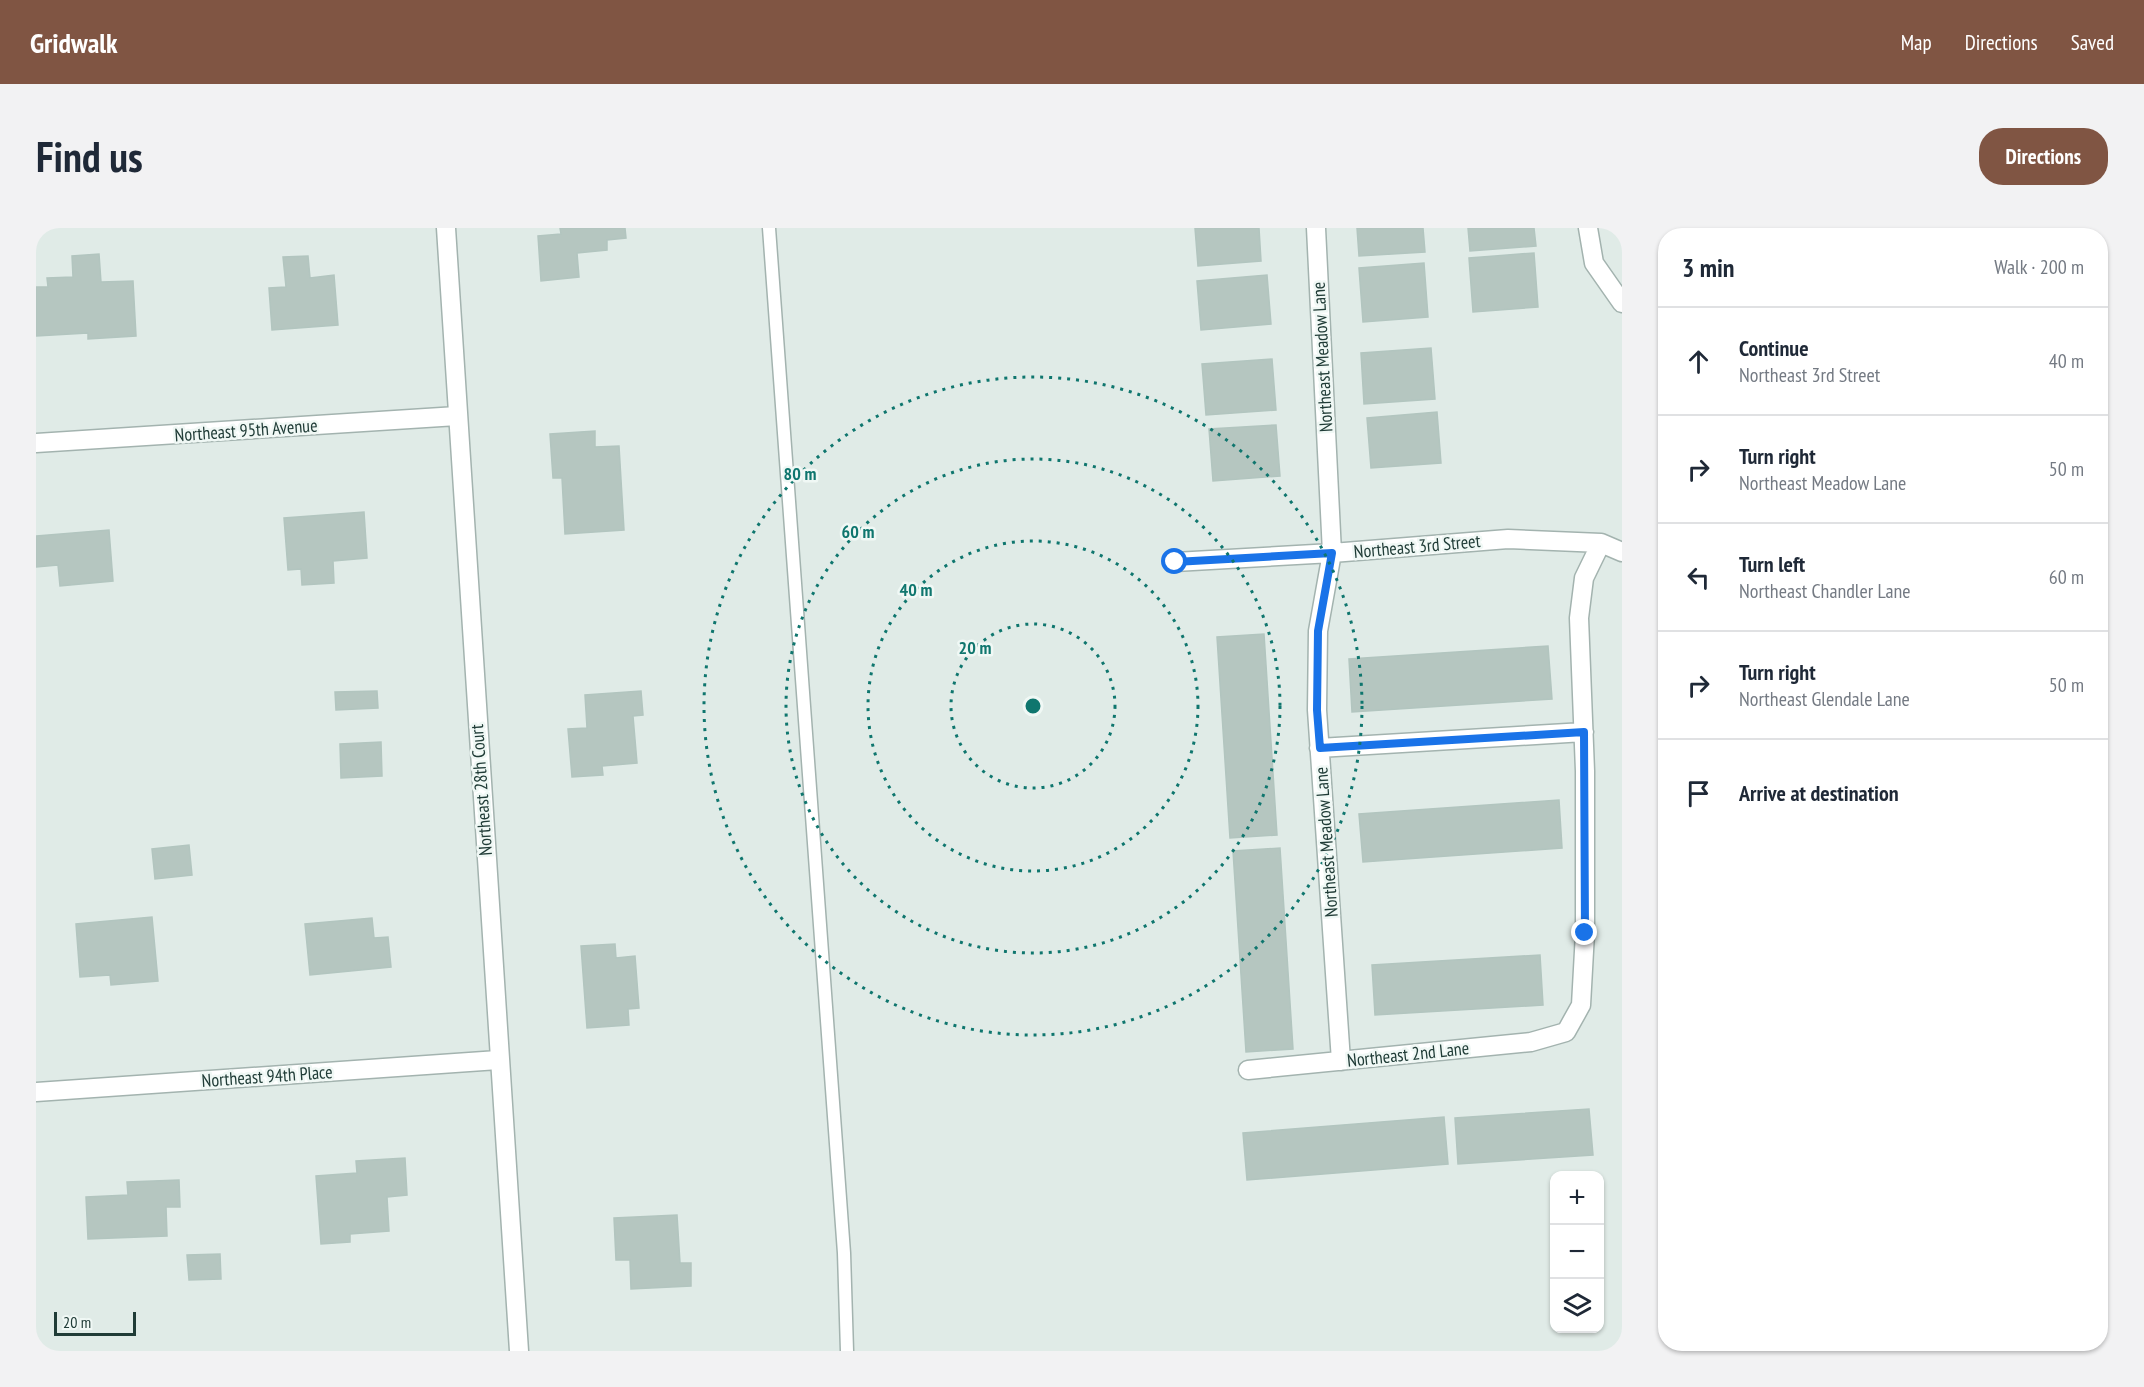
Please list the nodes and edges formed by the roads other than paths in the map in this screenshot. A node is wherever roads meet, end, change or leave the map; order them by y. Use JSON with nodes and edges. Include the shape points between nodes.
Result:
{"nodes":[{"id":1,"x":446,"y":228,"type":"edge"},
{"id":2,"x":769,"y":228,"type":"edge"},
{"id":3,"x":1316,"y":228,"type":"edge"},
{"id":4,"x":1588,"y":228,"type":"edge"},
{"id":5,"x":1622,"y":303,"type":"edge"},
{"id":6,"x":457,"y":416,"type":"junction"},
{"id":7,"x":36,"y":443,"type":"edge"},
{"id":8,"x":1601,"y":543,"type":"junction"},
{"id":9,"x":1622,"y":552,"type":"edge"},
{"id":10,"x":1332,"y":553,"type":"junction"},
{"id":11,"x":1175,"y":562,"type":"dead end"},
{"id":12,"x":1584,"y":732,"type":"junction"},
{"id":13,"x":1320,"y":748,"type":"junction"},
{"id":14,"x":498,"y":1059,"type":"junction"},
{"id":15,"x":1341,"y":1061,"type":"junction"},
{"id":16,"x":1248,"y":1070,"type":"dead end"},
{"id":17,"x":36,"y":1092,"type":"edge"},
{"id":18,"x":519,"y":1351,"type":"edge"},
{"id":19,"x":847,"y":1351,"type":"edge"}],
"edges":[{"from":1,"to":6,"type":"street","name":"Northeast 28th Court"},
{"from":2,"to":19,"type":"lane","via":[[844,1253]]},
{"from":3,"to":10,"type":"street","name":"Northeast Meadow Lane"},
{"from":4,"to":5,"type":"street","via":[[1594,263]]},
{"from":6,"to":7,"type":"street","name":"Northeast 95th Avenue"},
{"from":6,"to":14,"type":"street","name":"Northeast 28th Court"},
{"from":8,"to":9,"type":"street","name":"Northeast 3rd Street"},
{"from":8,"to":10,"type":"street","name":"Northeast 3rd Street","via":[[1508,539]]},
{"from":8,"to":12,"type":"street","via":[[1584,578],[1579,618]]},
{"from":10,"to":11,"type":"street","name":"Northeast 3rd Street"},
{"from":10,"to":13,"type":"street","name":"Northeast Meadow Lane","via":[[1318,631]]},
{"from":12,"to":13,"type":"street"},
{"from":12,"to":15,"type":"street","name":"Northeast 2nd Lane","via":[[1585,933],[1581,1005],[1566,1032],[1531,1042]]},
{"from":13,"to":15,"type":"street","name":"Northeast Meadow Lane"},
{"from":14,"to":17,"type":"street","name":"Northeast 94th Place"},
{"from":14,"to":18,"type":"street","name":"Northeast 28th Court"},
{"from":15,"to":16,"type":"street","name":"Northeast 2nd Lane"}]}
